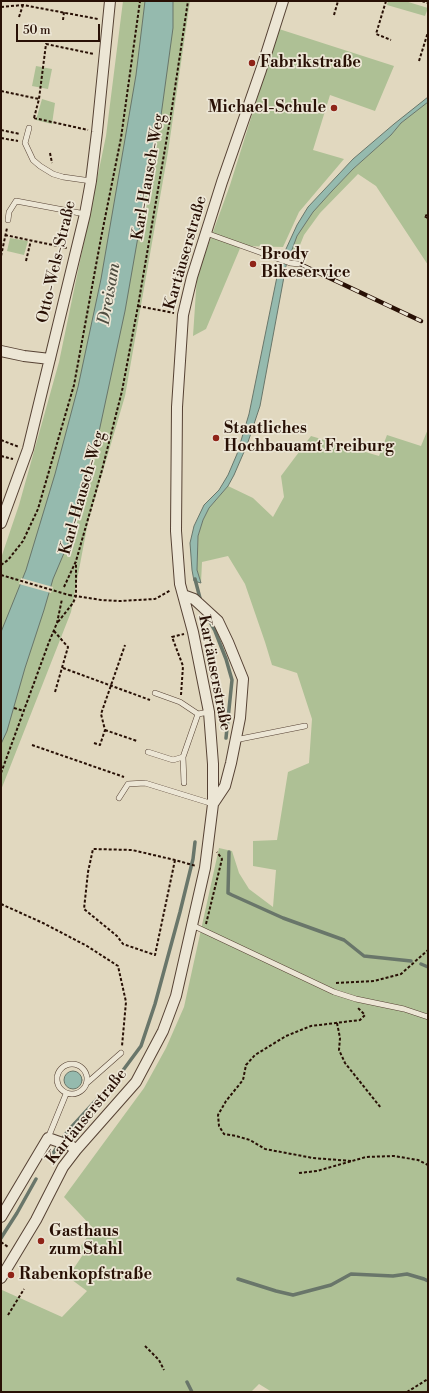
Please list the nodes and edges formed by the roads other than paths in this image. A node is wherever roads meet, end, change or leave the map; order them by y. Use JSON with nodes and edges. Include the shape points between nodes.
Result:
{"nodes":[{"id":1,"x":110,"y":1,"type":"edge"},
{"id":2,"x":283,"y":1,"type":"edge"},
{"id":3,"x":30,"y":125,"type":"road end"},
{"id":4,"x":91,"y":181,"type":"junction"},
{"id":5,"x":84,"y":214,"type":"junction"},
{"id":6,"x":7,"y":222,"type":"road end"},
{"id":7,"x":206,"y":233,"type":"junction"},
{"id":8,"x":299,"y":264,"type":"dead end"},
{"id":9,"x":1,"y":351,"type":"edge"},
{"id":10,"x":50,"y":359,"type":"junction"},
{"id":11,"x":1,"y":523,"type":"edge"},
{"id":12,"x":183,"y":595,"type":"junction"},
{"id":13,"x":155,"y":693,"type":"dead end"},
{"id":14,"x":209,"y":712,"type":"junction"},
{"id":15,"x":198,"y":714,"type":"junction"},
{"id":16,"x":305,"y":726,"type":"dead end"},
{"id":17,"x":235,"y":740,"type":"junction"},
{"id":18,"x":148,"y":752,"type":"dead end"},
{"id":19,"x":183,"y":757,"type":"junction"},
{"id":20,"x":184,"y":783,"type":"dead end"},
{"id":21,"x":119,"y":798,"type":"dead end"},
{"id":22,"x":213,"y":804,"type":"junction"},
{"id":23,"x":192,"y":926,"type":"junction"},
{"id":24,"x":428,"y":1017,"type":"edge"},
{"id":25,"x":121,"y":1053,"type":"road end"},
{"id":26,"x":87,"y":1083,"type":"junction"},
{"id":27,"x":66,"y":1094,"type":"junction"},
{"id":28,"x":52,"y":1139,"type":"junction"},
{"id":29,"x":74,"y":1148,"type":"junction"},
{"id":30,"x":1,"y":1217,"type":"edge"},
{"id":31,"x":1,"y":1278,"type":"edge"}],
"edges":[{"from":1,"to":4,"type":"street","name":"Otto-Wels-Straße"},
{"from":2,"to":7,"type":"street","name":"Kartäuserstraße"},
{"from":3,"to":4,"type":"lane","via":[[25,143],[33,160],[53,174]]},
{"from":4,"to":5,"type":"street","name":"Otto-Wels-Straße"},
{"from":5,"to":6,"type":"lane","via":[[16,201],[9,212]]},
{"from":5,"to":10,"type":"street","name":"Otto-Wels-Straße"},
{"from":7,"to":8,"type":"lane"},
{"from":7,"to":12,"type":"street","name":"Kartäuserstraße","via":[[183,315],[179,362],[176,501],[180,584]]},
{"from":9,"to":10,"type":"street"},
{"from":10,"to":11,"type":"street","name":"Otto-Wels-Straße","via":[[28,450]]},
{"from":12,"to":14,"type":"street","name":"Kartäuserstraße"},
{"from":12,"to":17,"type":"street","name":"Kartäuserstraße","via":[[194,599],[218,621],[243,679],[240,718]]},
{"from":13,"to":15,"type":"lane","via":[[180,702]]},
{"from":14,"to":15,"type":"lane"},
{"from":14,"to":22,"type":"street","name":"Kartäuserstraße"},
{"from":15,"to":19,"type":"lane"},
{"from":16,"to":17,"type":"lane"},
{"from":17,"to":22,"type":"street","name":"Kartäuserstraße","via":[[225,786]]},
{"from":18,"to":19,"type":"lane","via":[[174,760]]},
{"from":19,"to":20,"type":"lane"},
{"from":21,"to":22,"type":"lane","via":[[128,784],[144,783]]},
{"from":22,"to":23,"type":"street","name":"Kartäuserstraße","via":[[205,868]]},
{"from":23,"to":24,"type":"lane","via":[[334,992]]},
{"from":23,"to":29,"type":"street","name":"Kartäuserstraße","via":[[176,996],[163,1031],[136,1082]]},
{"from":25,"to":26,"type":"lane"},
{"from":26,"to":27,"type":"lane","via":[[85,1088],[76,1094]]},
{"from":26,"to":27,"type":"lane","via":[[86,1073],[81,1067],[76,1064],[67,1065],[59,1071],[57,1080],[60,1089]]},
{"from":27,"to":28,"type":"lane"},
{"from":28,"to":29,"type":"street"},
{"from":28,"to":30,"type":"street"},
{"from":29,"to":31,"type":"street","name":"Kartäuserstraße","via":[[36,1220]]}]}
